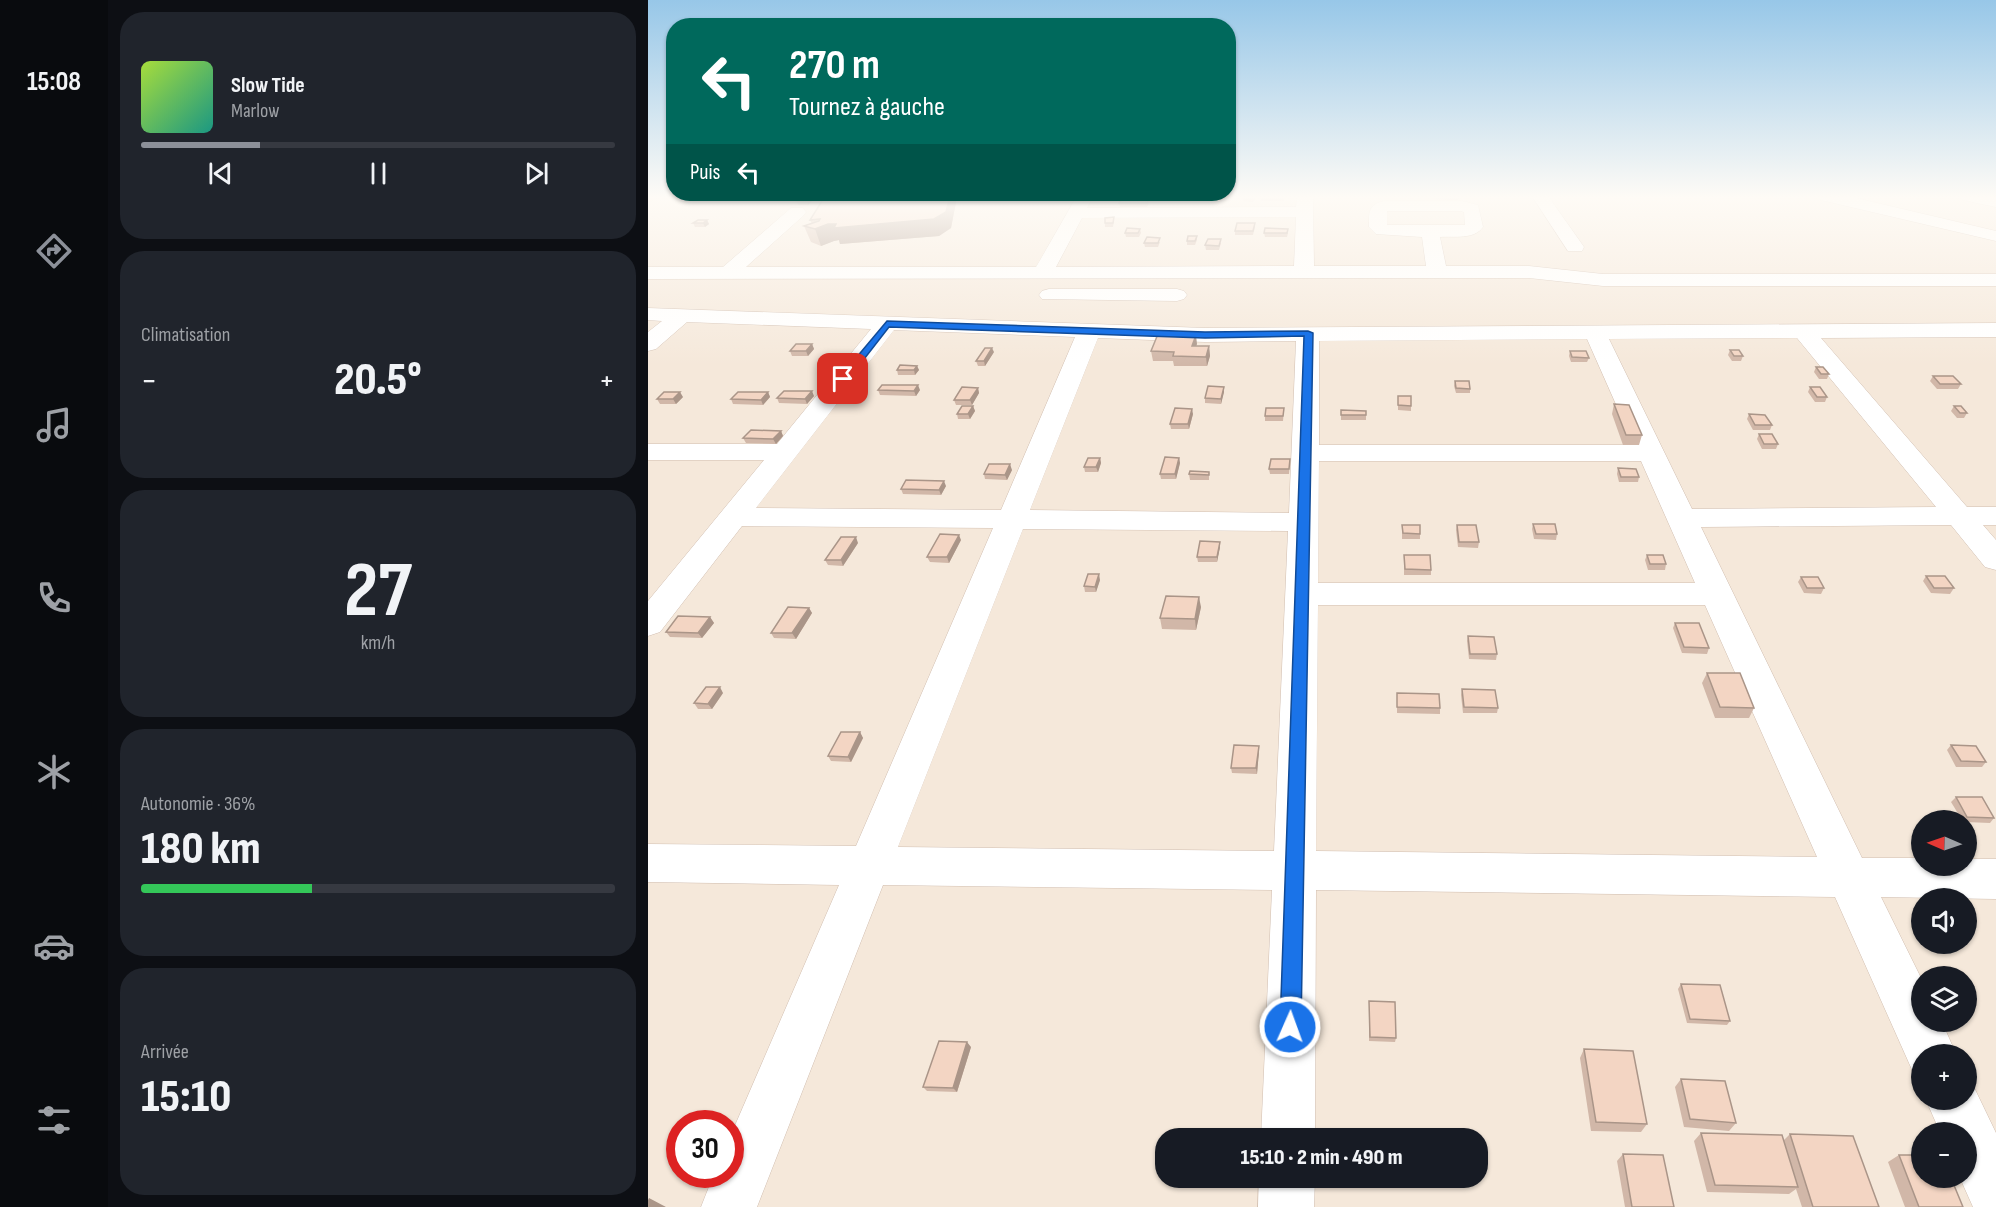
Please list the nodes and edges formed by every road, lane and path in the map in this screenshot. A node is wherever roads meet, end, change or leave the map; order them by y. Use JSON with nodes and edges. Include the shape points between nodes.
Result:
{"nodes":[{"id":1,"x":751,"y":252,"type":"edge"},
{"id":2,"x":1054,"y":252,"type":"edge"},
{"id":3,"x":1304,"y":252,"type":"edge"},
{"id":4,"x":1434,"y":252,"type":"edge"},
{"id":5,"x":1304,"y":271,"type":"junction"},
{"id":6,"x":729,"y":272,"type":"junction"},
{"id":7,"x":1043,"y":272,"type":"junction"},
{"id":8,"x":1437,"y":272,"type":"junction"},
{"id":9,"x":648,"y":273,"type":"edge"},
{"id":10,"x":1996,"y":280,"type":"edge"},
{"id":11,"x":1996,"y":290,"type":"edge"},
{"id":12,"x":648,"y":292,"type":"edge"},
{"id":13,"x":1534,"y":292,"type":"dead end"},
{"id":14,"x":704,"y":293,"type":"dead end"},
{"id":15,"x":1026,"y":295,"type":"dead end"},
{"id":16,"x":1202,"y":295,"type":"dead end"},
{"id":17,"x":648,"y":314,"type":"edge"},
{"id":18,"x":681,"y":316,"type":"junction"},
{"id":19,"x":887,"y":324,"type":"junction"},
{"id":20,"x":1802,"y":330,"type":"junction"},
{"id":21,"x":1996,"y":330,"type":"edge"},
{"id":22,"x":1089,"y":331,"type":"junction"},
{"id":23,"x":1594,"y":331,"type":"junction"},
{"id":24,"x":1308,"y":333,"type":"junction"},
{"id":25,"x":648,"y":344,"type":"edge"},
{"id":26,"x":648,"y":452,"type":"edge"},
{"id":27,"x":785,"y":452,"type":"junction"},
{"id":28,"x":1305,"y":453,"type":"junction"},
{"id":29,"x":1651,"y":453,"type":"junction"},
{"id":30,"x":1959,"y":516,"type":"junction"},
{"id":31,"x":1996,"y":516,"type":"edge"},
{"id":32,"x":733,"y":517,"type":"junction"},
{"id":33,"x":1681,"y":518,"type":"junction"},
{"id":34,"x":1012,"y":520,"type":"junction"},
{"id":35,"x":1304,"y":522,"type":"junction"},
{"id":36,"x":1996,"y":560,"type":"edge"},
{"id":37,"x":1302,"y":594,"type":"junction"},
{"id":38,"x":1717,"y":594,"type":"junction"},
{"id":39,"x":659,"y":597,"type":"edge"},
{"id":40,"x":648,"y":624,"type":"edge"},
{"id":41,"x":648,"y":863,"type":"edge"},
{"id":42,"x":869,"y":866,"type":"junction"},
{"id":43,"x":1294,"y":870,"type":"junction"},
{"id":44,"x":1848,"y":877,"type":"junction"},
{"id":45,"x":1996,"y":879,"type":"edge"},
{"id":46,"x":1926,"y":1044,"type":"edge"},
{"id":47,"x":1957,"y":1110,"type":"edge"},
{"id":48,"x":1288,"y":1128,"type":"edge"},
{"id":49,"x":1287,"y":1188,"type":"edge"},
{"id":50,"x":1996,"y":1193,"type":"edge"},
{"id":51,"x":729,"y":1207,"type":"edge"},
{"id":52,"x":1286,"y":1207,"type":"edge"}],
"edges":[{"from":1,"to":6,"type":"street"},
{"from":2,"to":7,"type":"street"},
{"from":3,"to":5,"type":"street"},
{"from":4,"to":8,"type":"street"},
{"from":5,"to":7,"type":"street"},
{"from":5,"to":8,"type":"street"},
{"from":6,"to":7,"type":"street"},
{"from":6,"to":9,"type":"street"},
{"from":8,"to":10,"type":"street","via":[[1550,273],[1603,280]]},
{"from":11,"to":13,"type":"street"},
{"from":12,"to":14,"type":"street"},
{"from":15,"to":16,"type":"street"},
{"from":17,"to":18,"type":"street"},
{"from":18,"to":19,"type":"street"},
{"from":18,"to":25,"type":"street"},
{"from":19,"to":22,"type":"street"},
{"from":19,"to":27,"type":"street"},
{"from":20,"to":21,"type":"street"},
{"from":20,"to":23,"type":"street"},
{"from":20,"to":30,"type":"street"},
{"from":22,"to":24,"type":"street"},
{"from":22,"to":34,"type":"street"},
{"from":23,"to":24,"type":"street"},
{"from":23,"to":29,"type":"street"},
{"from":24,"to":28,"type":"street"},
{"from":26,"to":27,"type":"street"},
{"from":27,"to":32,"type":"street"},
{"from":28,"to":29,"type":"street"},
{"from":28,"to":35,"type":"street"},
{"from":29,"to":33,"type":"street"},
{"from":30,"to":31,"type":"street"},
{"from":30,"to":33,"type":"street"},
{"from":30,"to":36,"type":"street"},
{"from":32,"to":34,"type":"street"},
{"from":32,"to":39,"type":"street"},
{"from":33,"to":38,"type":"street"},
{"from":34,"to":35,"type":"street"},
{"from":34,"to":42,"type":"street"},
{"from":35,"to":37,"type":"street"},
{"from":37,"to":38,"type":"street"},
{"from":37,"to":43,"type":"street"},
{"from":38,"to":44,"type":"street"},
{"from":39,"to":40,"type":"street"},
{"from":41,"to":42,"type":"street"},
{"from":42,"to":43,"type":"street"},
{"from":42,"to":51,"type":"street"},
{"from":43,"to":44,"type":"street"},
{"from":43,"to":48,"type":"street"},
{"from":44,"to":45,"type":"street"},
{"from":44,"to":46,"type":"street"},
{"from":47,"to":50,"type":"street"},
{"from":49,"to":52,"type":"street"}]}
